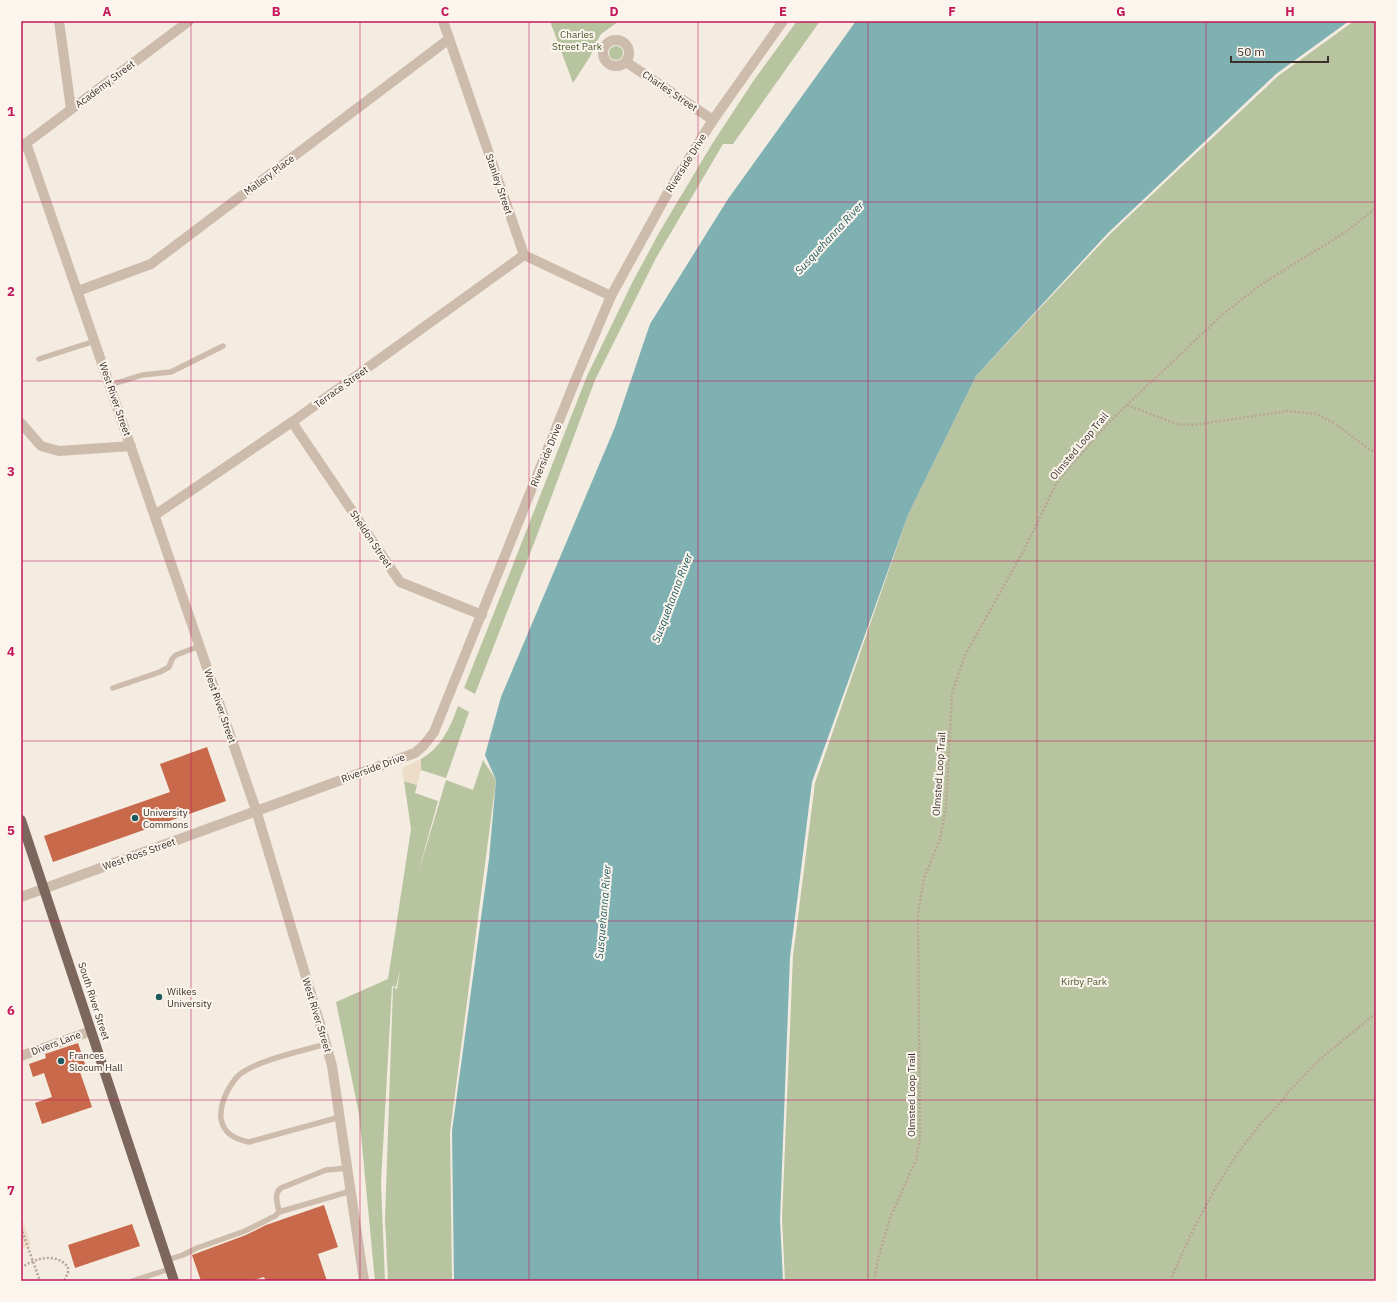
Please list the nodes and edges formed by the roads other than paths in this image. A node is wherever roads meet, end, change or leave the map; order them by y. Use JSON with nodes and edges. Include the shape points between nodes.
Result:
{"nodes":[{"id":1,"x":59,"y":21,"type":"edge"},
{"id":2,"x":189,"y":21,"type":"edge"},
{"id":3,"x":443,"y":21,"type":"edge"},
{"id":4,"x":783,"y":21,"type":"edge"},
{"id":5,"x":450,"y":40,"type":"junction"},
{"id":6,"x":626,"y":62,"type":"dead end"},
{"id":7,"x":71,"y":109,"type":"junction"},
{"id":8,"x":713,"y":120,"type":"junction"},
{"id":9,"x":24,"y":145,"type":"edge"},
{"id":10,"x":524,"y":255,"type":"junction"},
{"id":11,"x":78,"y":291,"type":"junction"},
{"id":12,"x":611,"y":296,"type":"junction"},
{"id":13,"x":95,"y":341,"type":"junction"},
{"id":14,"x":223,"y":346,"type":"dead end"},
{"id":15,"x":39,"y":359,"type":"dead end"},
{"id":16,"x":110,"y":385,"type":"junction"},
{"id":17,"x":292,"y":422,"type":"junction"},
{"id":18,"x":21,"y":423,"type":"edge"},
{"id":19,"x":131,"y":446,"type":"junction"},
{"id":20,"x":155,"y":515,"type":"junction"},
{"id":21,"x":482,"y":614,"type":"junction"},
{"id":22,"x":200,"y":646,"type":"junction"},
{"id":23,"x":113,"y":688,"type":"dead end"},
{"id":24,"x":256,"y":810,"type":"junction"},
{"id":25,"x":21,"y":820,"type":"edge"},
{"id":26,"x":23,"y":830,"type":"edge"},
{"id":27,"x":45,"y":888,"type":"junction"},
{"id":28,"x":21,"y":896,"type":"edge"},
{"id":29,"x":91,"y":1031,"type":"junction"},
{"id":30,"x":326,"y":1044,"type":"junction"},
{"id":31,"x":21,"y":1056,"type":"edge"},
{"id":32,"x":340,"y":1118,"type":"junction"},
{"id":33,"x":348,"y":1168,"type":"junction"},
{"id":34,"x":351,"y":1192,"type":"junction"},
{"id":35,"x":279,"y":1212,"type":"junction"},
{"id":36,"x":169,"y":1264,"type":"junction"},
{"id":37,"x":132,"y":1281,"type":"edge"},
{"id":38,"x":174,"y":1281,"type":"edge"},
{"id":39,"x":364,"y":1281,"type":"edge"}],
"edges":[{"from":1,"to":7,"type":"street"},
{"from":2,"to":7,"type":"street","name":"Academy Street"},
{"from":3,"to":5,"type":"street","name":"Stanley Street"},
{"from":4,"to":8,"type":"street","name":"Riverside Drive"},
{"from":5,"to":10,"type":"street","name":"Stanley Street"},
{"from":5,"to":11,"type":"street","name":"Mallery Place","via":[[151,264]]},
{"from":6,"to":8,"type":"street","name":"Charles Street"},
{"from":7,"to":9,"type":"street","name":"Academy Street"},
{"from":8,"to":12,"type":"street","name":"Riverside Drive","via":[[671,187]]},
{"from":9,"to":11,"type":"street","name":"West River Street"},
{"from":10,"to":12,"type":"street"},
{"from":10,"to":17,"type":"street","name":"Terrace Street"},
{"from":11,"to":13,"type":"street","name":"West River Street"},
{"from":12,"to":21,"type":"street","name":"Riverside Drive"},
{"from":13,"to":15,"type":"lane"},
{"from":13,"to":16,"type":"street","name":"West River Street"},
{"from":14,"to":16,"type":"lane","via":[[171,372],[142,375]]},
{"from":16,"to":19,"type":"street","name":"West River Street"},
{"from":17,"to":20,"type":"street","name":"Terrace Street"},
{"from":17,"to":21,"type":"street","name":"Sheldon Street","via":[[400,582]]},
{"from":18,"to":19,"type":"street","via":[[41,446],[59,451]]},
{"from":19,"to":20,"type":"street","name":"West River Street"},
{"from":20,"to":22,"type":"street","name":"West River Street"},
{"from":21,"to":24,"type":"street","name":"Riverside Drive","via":[[434,732],[424,745],[414,753]]},
{"from":22,"to":23,"type":"lane","via":[[176,655],[168,667],[160,672]]},
{"from":22,"to":24,"type":"street","name":"West River Street"},
{"from":24,"to":27,"type":"street","name":"West Ross Street"},
{"from":24,"to":30,"type":"street","name":"West River Street"},
{"from":25,"to":26,"type":"main road","name":"South River Street"},
{"from":26,"to":27,"type":"main road","name":"South River Street"},
{"from":27,"to":28,"type":"street","name":"West Ross Street"},
{"from":27,"to":29,"type":"main road","name":"South River Street"},
{"from":29,"to":31,"type":"street","name":"Divers Lane"},
{"from":29,"to":36,"type":"main road","name":"South River Street"},
{"from":30,"to":32,"type":"street","name":"West River Street"},
{"from":30,"to":32,"type":"lane","via":[[271,1060],[239,1075],[222,1100],[221,1117],[224,1129],[237,1140],[249,1142]]},
{"from":32,"to":33,"type":"street","name":"West River Street"},
{"from":33,"to":34,"type":"street","name":"West River Street"},
{"from":33,"to":35,"type":"lane","via":[[326,1170],[281,1188],[276,1198]]},
{"from":34,"to":35,"type":"lane"},
{"from":34,"to":39,"type":"street","name":"West River Street"},
{"from":35,"to":36,"type":"lane","via":[[245,1231],[197,1248]]},
{"from":36,"to":37,"type":"lane"},
{"from":36,"to":38,"type":"main road","name":"South River Street"}]}
